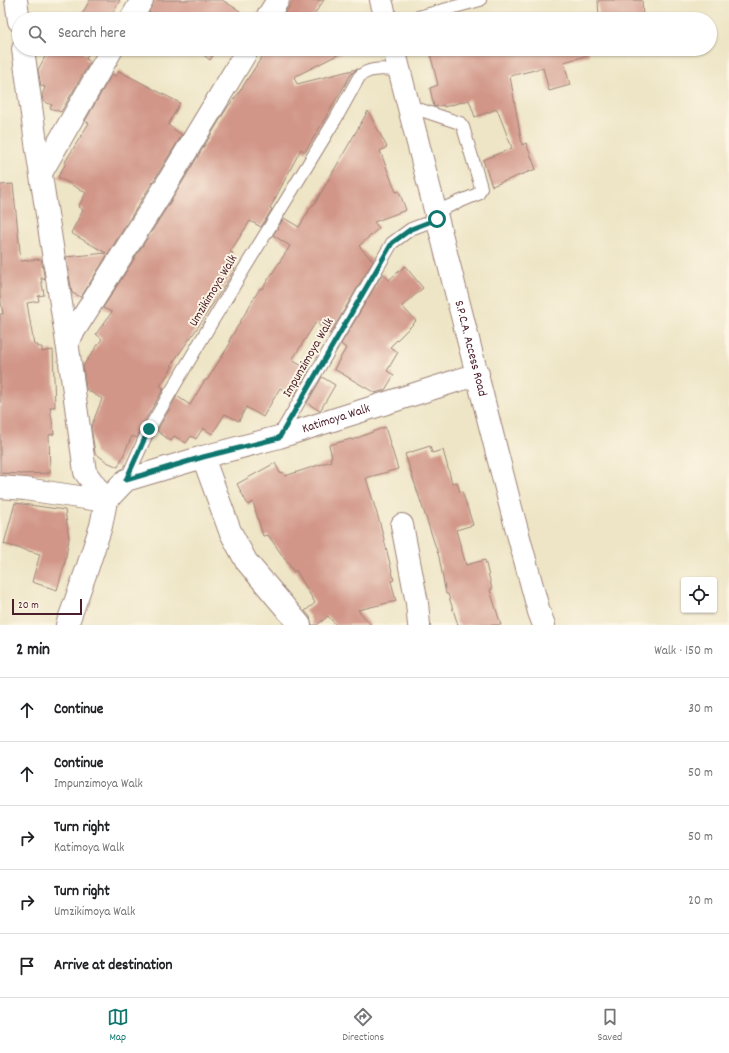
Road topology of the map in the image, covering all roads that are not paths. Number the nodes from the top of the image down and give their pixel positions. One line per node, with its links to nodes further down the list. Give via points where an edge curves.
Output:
1 (16, 0): 6 (street)
2 (142, 0): 7 (street)
3 (278, 0): 8 (street)
4 (381, 0): 9 (street)
5 (480, 0): 10 (lane)
6 (18, 12)
7 (135, 12)
8 (270, 12)
9 (384, 12)
10 (436, 12)
11 (24, 56): 17 (street)
12 (108, 56): 17 (street)
13 (244, 56): 19 (street)
14 (396, 56): 15 (street, S.P.C.A. Access Road)
15 (400, 70): 16 (street, S.P.C.A. Access Road); 23 (lane, Umzikimoya Walk, via 370,70 359,77 153,422)
16 (409, 106): 18 (street, S.P.C.A. Access Road); 18 (lane, Impunzimoya Walk, via 460,123 481,188 478,194)
17 (41, 173): 19 (street)
18 (436, 216): 20 (street, S.P.C.A. Access Road); 21 (lane, Impunzimoya Walk, via 392,243)
19 (67, 342): 25 (street, via 85,472)
20 (478, 374): 21 (street, Katimoya Walk); 30 (street, S.P.C.A. Access Road, via 511,508)
21 (279, 438): 22 (street, Katimoya Walk)
22 (203, 457): 23 (street, Katimoya Walk); 28 (street, via 230,531 246,562)
23 (126, 480): 25 (street)
24 (0, 487): 25 (street)
25 (106, 501): 27 (street, via 101,526)
26 (402, 525): 29 (street)
27 (67, 625)
28 (300, 625)
29 (419, 625)
30 (544, 625)

